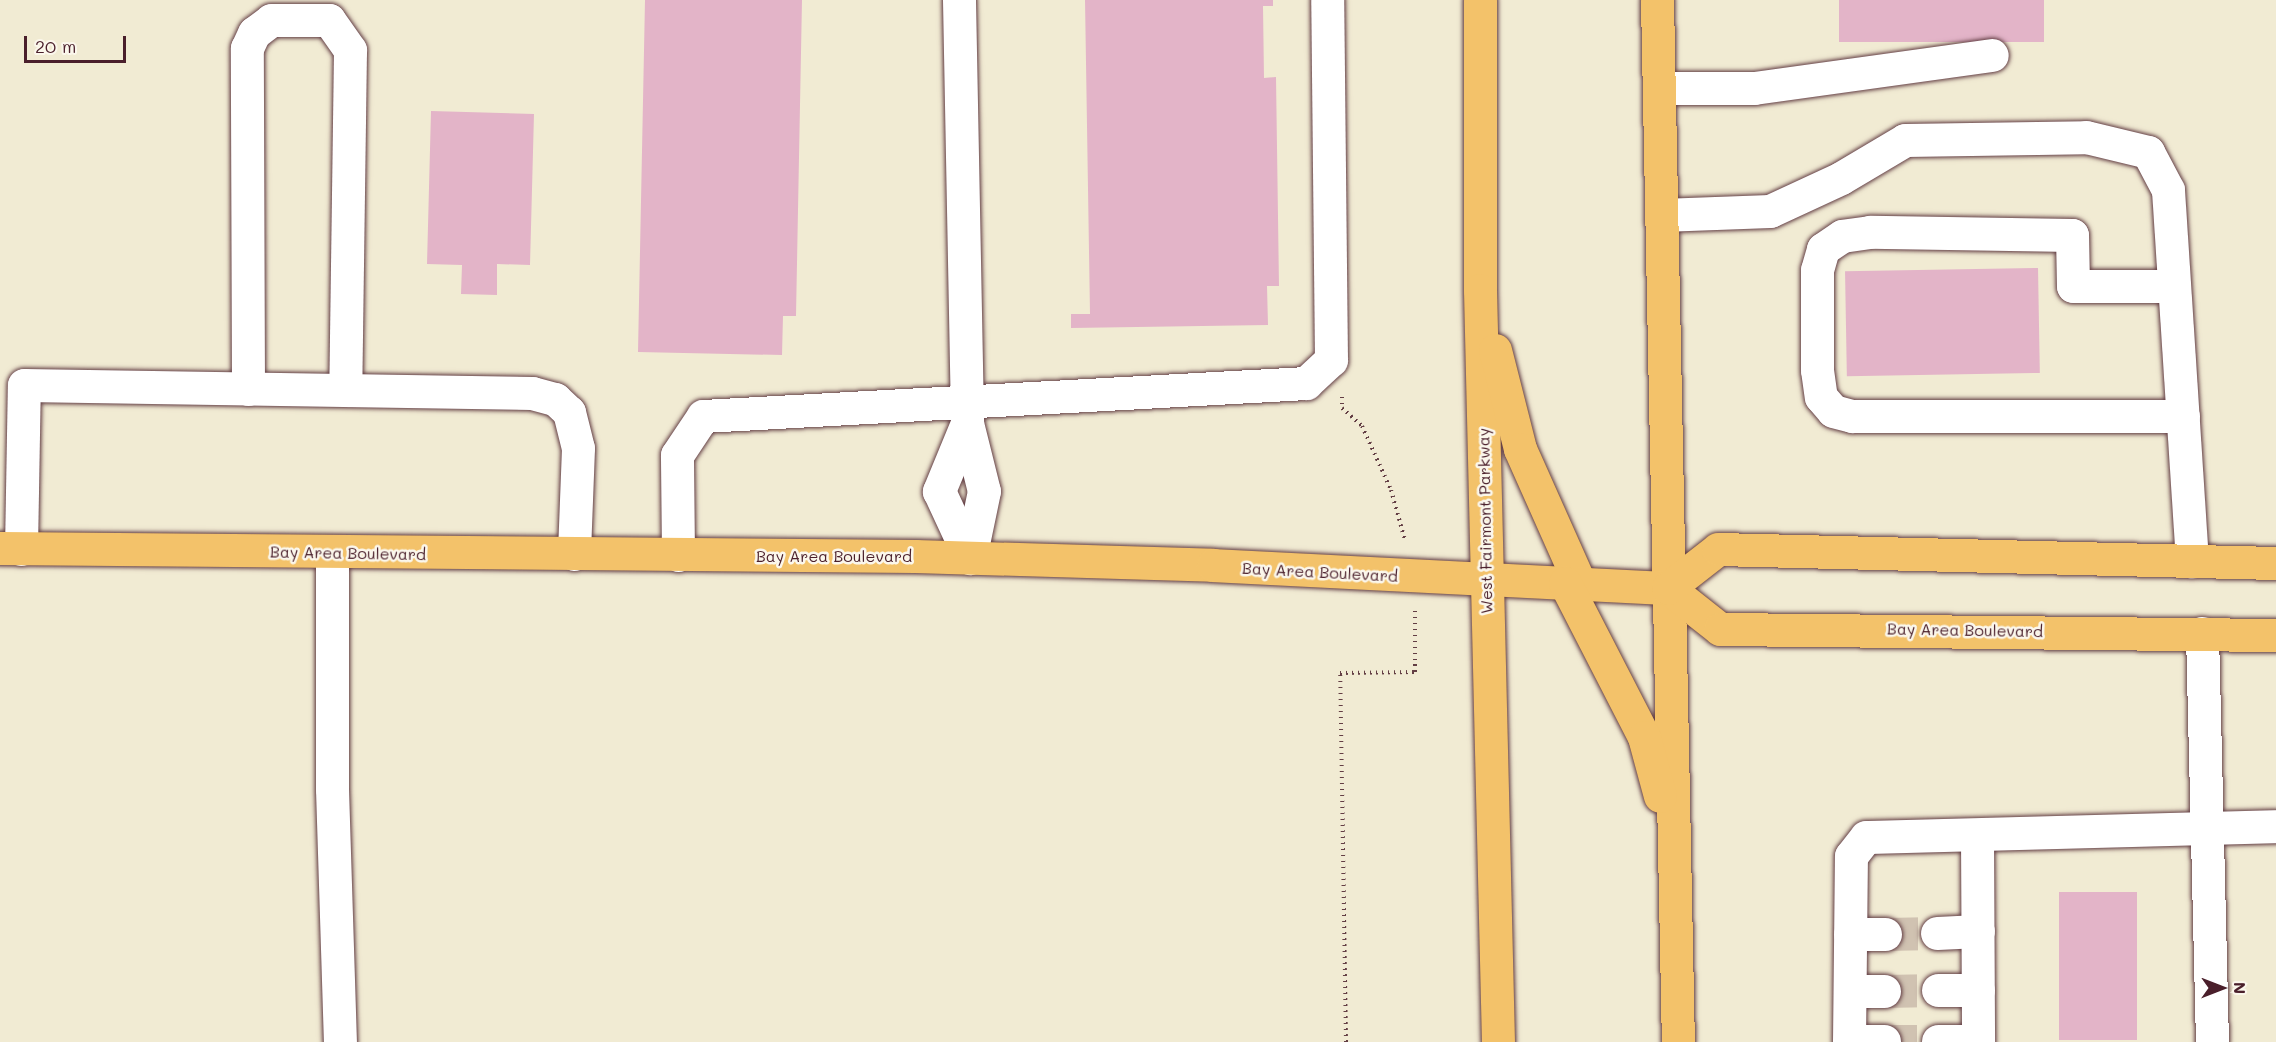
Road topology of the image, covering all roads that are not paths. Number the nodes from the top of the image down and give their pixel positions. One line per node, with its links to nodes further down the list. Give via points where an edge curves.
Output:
1 (959, 0): 13 (lane)
2 (1327, 0): 13 (lane, via 1331,360 1306,383)
3 (1480, 0): 9 (main road, West Fairmont Parkway)
4 (1658, 0): 6 (main road)
5 (1992, 55): 6 (lane, via 1754,88)
6 (1659, 88): 7 (main road)
7 (1661, 215): 8 (lane, via 1770,211 1841,178 1905,140 2086,137 2148,152 2168,190); 24 (main road)
8 (2174, 286): 14 (lane); 14 (lane, via 2073,286 2072,235 1870,232 1842,236 1822,249 1817,270 1817,370 1821,397 1833,411 1852,416)
9 (1480, 290): 22 (main road, West Fairmont Parkway); 23 (main road, via 1520,449)
10 (12, 385): 11 (lane); 15 (lane)
11 (248, 389): 12 (lane); 12 (lane, via 247,48 254,33 271,20 329,20 350,50)
12 (345, 390): 17 (lane, via 532,393 555,399 569,412 578,448)
13 (967, 413): 18 (lane, via 703,416 677,455); 19 (lane, via 984,491); 19 (lane, via 939,491)
14 (2183, 416): 20 (lane)
15 (11, 549): 16 (main road, Bay Area Boulevard)
16 (332, 552): 17 (main road, Bay Area Boulevard); 43 (lane, via 332,789)
17 (574, 554): 18 (main road, Bay Area Boulevard)
18 (678, 555): 19 (main road, Bay Area Boulevard)
19 (970, 558): 22 (main road, Bay Area Boulevard)
20 (2192, 561): 21 (main road); 24 (main road, via 1718,549)
21 (2276, 563)
22 (1487, 579): 23 (main road, Bay Area Boulevard); 44 (main road, West Fairmont Parkway)
23 (1573, 583): 24 (main road, Bay Area Boulevard); 30 (main road, via 1644,737)
24 (1668, 588): 25 (main road, Bay Area Boulevard, via 1720,629); 30 (main road)
25 (2202, 633): 26 (main road, Bay Area Boulevard); 28 (lane)
26 (2276, 634)
27 (2276, 826): 28 (lane)
28 (2207, 828): 29 (lane); 46 (lane)
29 (1977, 835): 31 (lane); 33 (lane, via 1866,837 1851,856)
30 (1673, 844): 45 (main road)
31 (1978, 932): 32 (lane); 36 (lane)
32 (1937, 933)
33 (1850, 934): 34 (lane); 37 (lane)
34 (1885, 934)
35 (1938, 990): 36 (lane)
36 (1978, 990): 42 (lane)
37 (1850, 991): 38 (lane); 39 (lane)
38 (1884, 991)
39 (1849, 1041): 40 (lane)
40 (1884, 1041)
41 (1938, 1041): 42 (lane)
42 (1978, 1041)
43 (340, 1042)
44 (1498, 1042)
45 (1678, 1042)
46 (2212, 1042)

